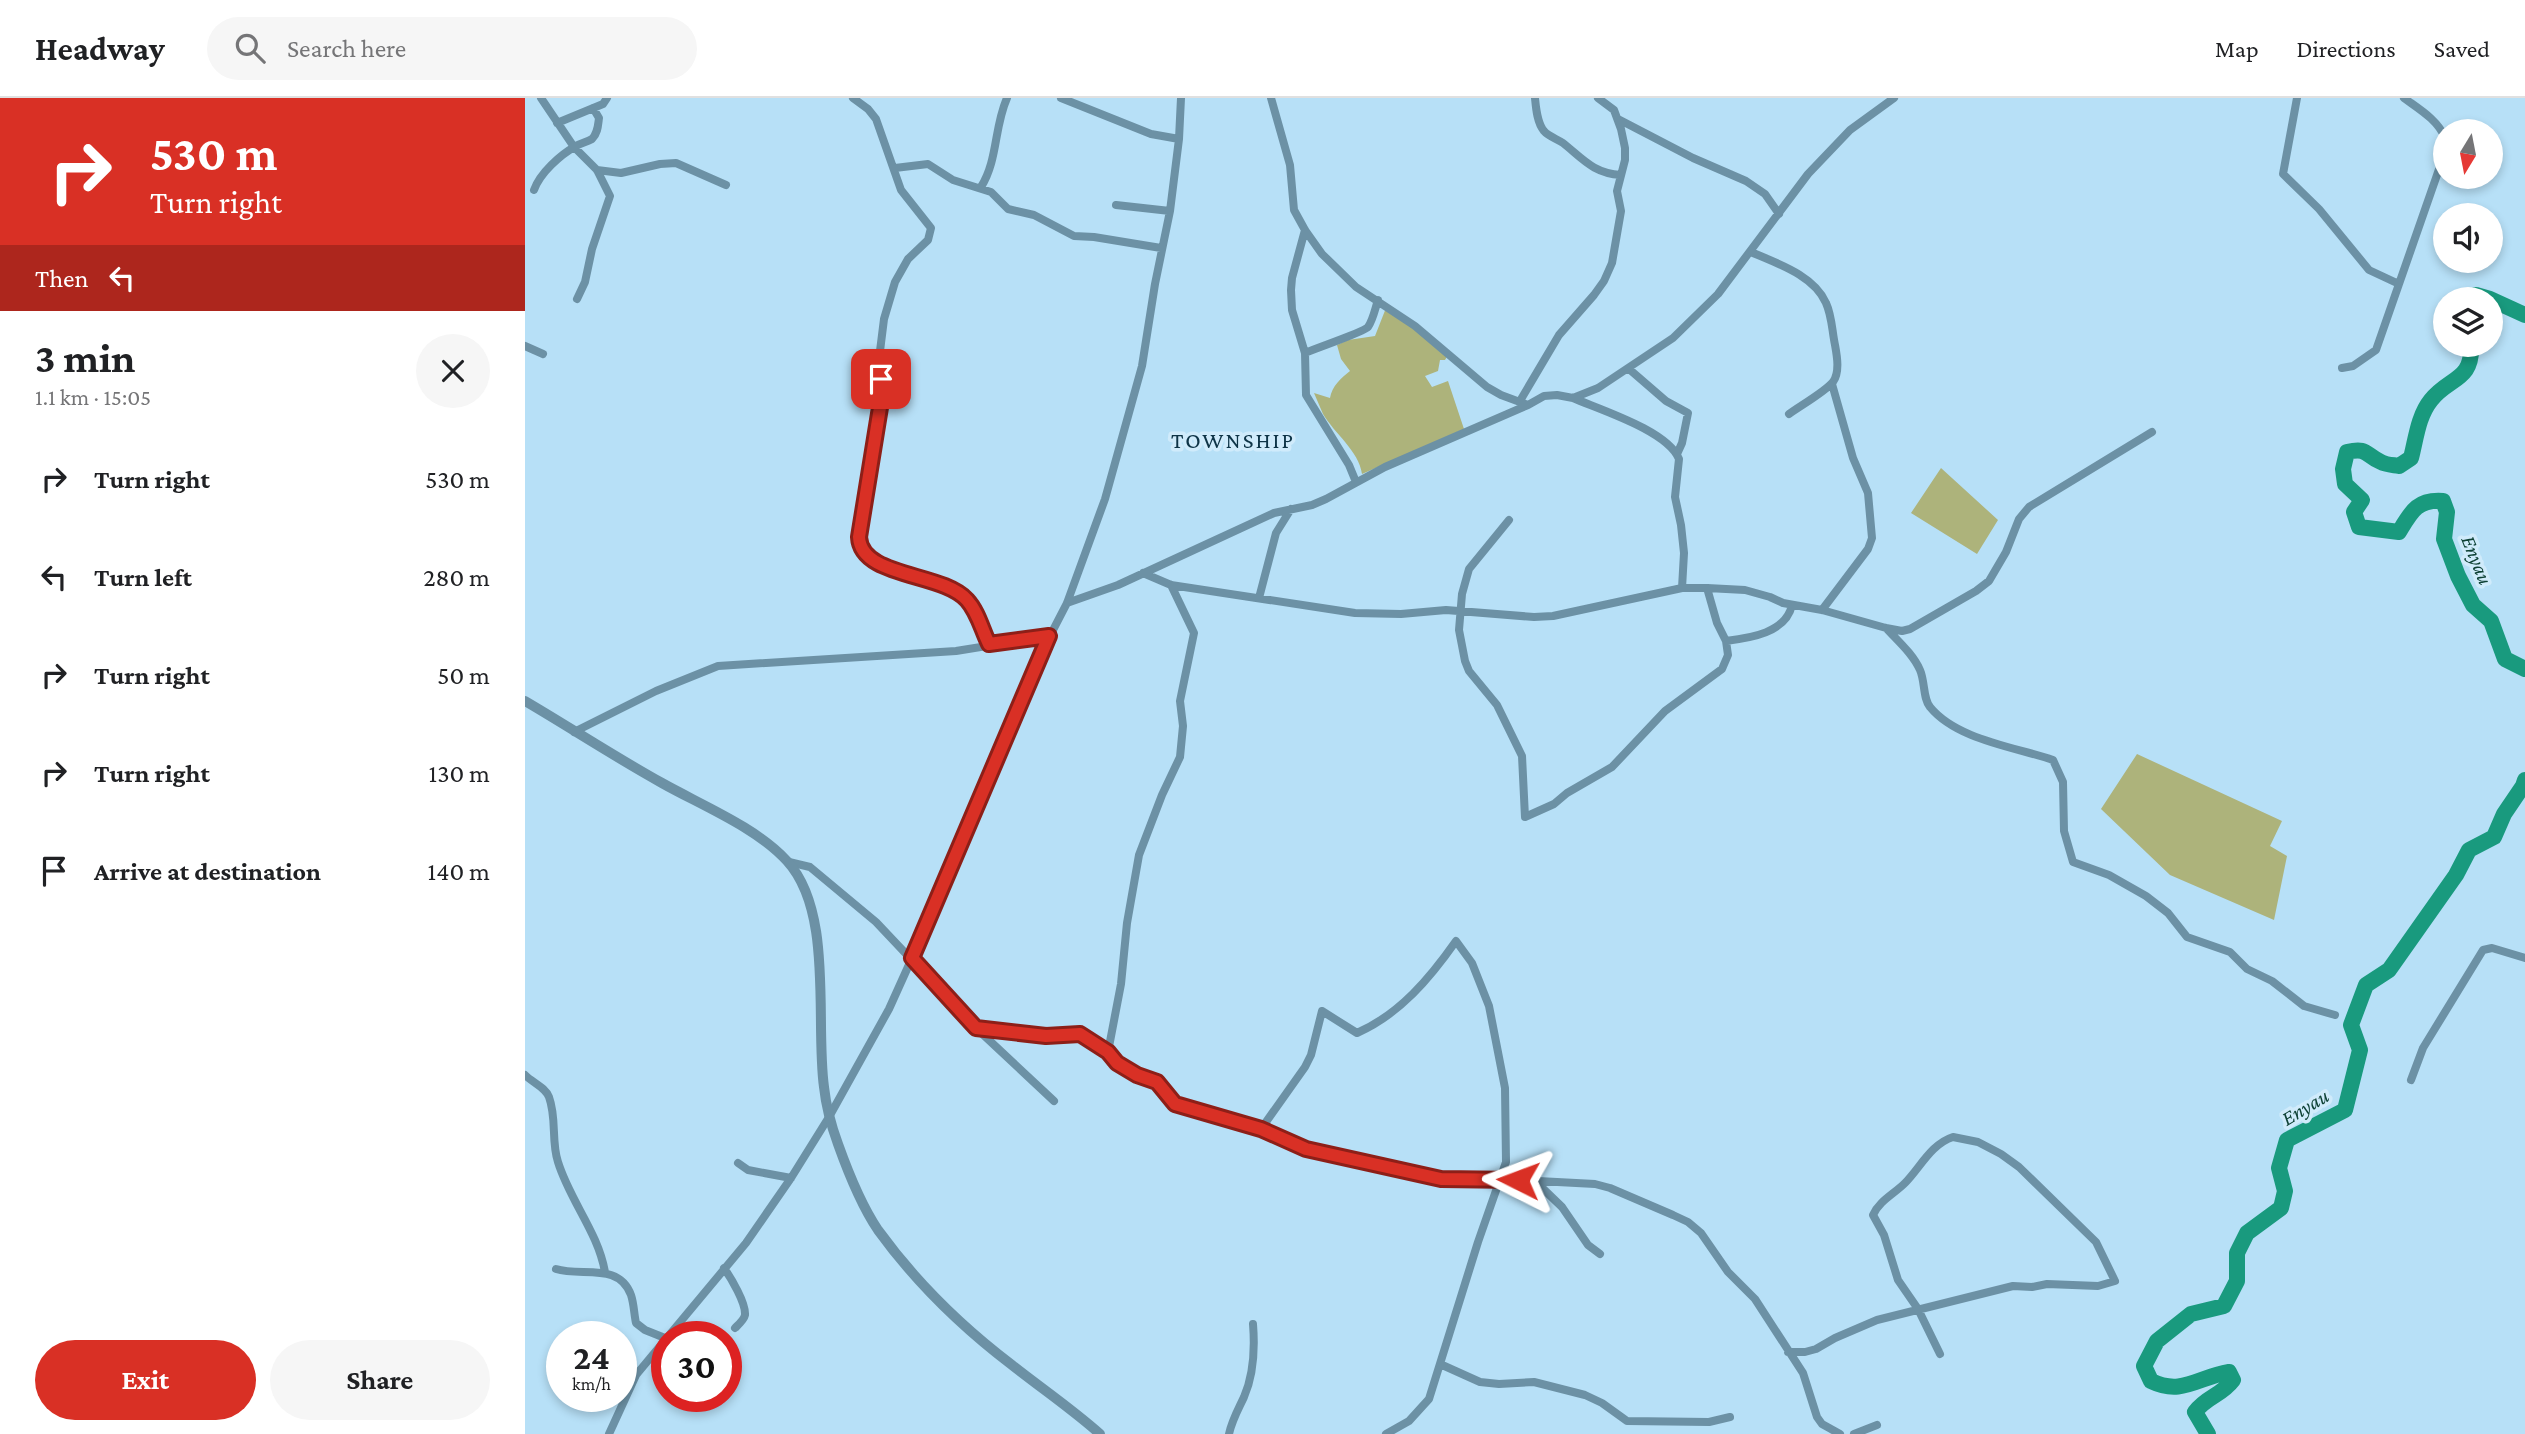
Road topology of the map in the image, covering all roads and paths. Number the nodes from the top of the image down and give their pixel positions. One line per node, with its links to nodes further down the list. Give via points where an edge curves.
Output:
1 (541, 98): 16 (street)
2 (607, 98): 13 (street)
3 (853, 98): 19 (street, via 876,119)
4 (1007, 98): 23 (street, via 991,168)
5 (1061, 98): 17 (street, via 1151,134)
6 (1181, 98): 17 (street)
7 (1271, 98): 29 (street, via 1290,165 1292,203)
8 (1535, 98): 21 (street, via 1545,132 1594,168)
9 (1598, 98): 14 (street)
10 (1894, 98): 28 (street, via 1850,130 1793,191)
11 (2297, 98): 32 (street, via 2283,174 2369,270)
12 (2404, 98): 15 (street)
13 (593, 108): 16 (street); 18 (street, via 599,118 596,133)
14 (1618, 119): 21 (street, via 1625,148); 28 (street, via 1746,181 1765,194)
15 (2433, 121)
16 (557, 123): 18 (street)
17 (1179, 139): 27 (street)
18 (574, 147): 20 (street); 25 (street, via 541,175)
19 (895, 168): 23 (street, via 928,164 953,180); 61 (street, via 901,190 929,223 931,234 905,263 884,315 877,375 883,389 859,544 869,558 882,565 925,578 964,597)
20 (597, 170): 22 (street, via 621,173 676,163); 33 (street, via 610,196)
21 (1621, 175): 42 (street, via 1617,191 1621,211 1609,272 1567,324)
22 (726, 185)
23 (981, 187): 30 (street, via 996,194 1008,209 1034,215 1074,236)
24 (2433, 187): 32 (street)
25 (534, 190)
26 (1116, 205): 27 (street)
27 (1170, 211): 30 (street)
28 (1779, 214): 31 (street)
29 (1305, 230): 34 (street, via 1356,287); 36 (street, via 1291,290)
30 (1161, 248): 54 (street, via 1134,401)
31 (1751, 252): 39 (street, via 1691,322); 40 (street, via 1790,269 1825,300 1838,364)
32 (2399, 285): 38 (street, via 2375,350 2353,366)
33 (577, 299)
34 (1378, 300): 36 (street, via 1365,330); 42 (street, via 1487,387)
35 (525, 346): 37 (street)
36 (1305, 353): 46 (street, via 1306,395)
37 (543, 354)
38 (2342, 368)
39 (1629, 369): 41 (street); 45 (street, via 1666,401 1688,412)
40 (1832, 384): 43 (street); 56 (street, via 1868,493 1872,538)
41 (1573, 398): 42 (street, via 1551,395); 45 (street, via 1657,436)
42 (1524, 403): 46 (street)
43 (1789, 414)
44 (2152, 432): 58 (street, via 2029,507 1997,570 1976,591 1919,626 1902,631)
45 (1677, 454): 51 (street, via 1675,497 1682,532)
46 (1356, 482): 47 (street, via 1326,499)
47 (1291, 509): 49 (street); 53 (street, via 1276,533)
48 (1509, 520): 57 (street, via 1469,569)
49 (1143, 573): 50 (street); 54 (street)
50 (1171, 584): 53 (street); 69 (street, via 1194,633 1180,701 1182,738 1137,866)
51 (1682, 588): 52 (street); 57 (street, via 1553,616)
52 (1707, 589): 55 (street, via 1745,590); 60 (street)
53 (1259, 598): 57 (street, via 1367,614)
54 (1067, 603): 59 (street)
55 (1792, 605): 56 (street); 60 (street, via 1786,619 1771,630)
56 (1822, 610): 58 (street)
57 (1459, 611): 60 (street, via 1469,671 1497,705 1522,756 1525,817 1612,767 1665,710 1722,669 1728,655)
58 (1886, 628): 67 (street, via 1920,669 1928,705 1948,721 1982,740 2053,760 2063,782 2064,831 2073,862 2146,896 2160,905 2187,937 2230,952 2247,969 2304,1006)
59 (1049, 636): 61 (street); 65 (street)
60 (1726, 641)
61 (989, 644): 63 (street, via 956,651 718,666)
62 (526, 703): 63 (street)
63 (574, 732): 64 (street, via 752,833)
64 (789, 862): 65 (street, via 819,873); 73 (street, via 805,891 820,951 822,1064)
65 (912, 958): 68 (street); 73 (street)
66 (2525, 958): 71 (street, via 2492,948 2483,950 2423,1048)
67 (2335, 1015)
68 (976, 1028): 69 (street, via 1046,1036 1080,1034); 72 (street)
69 (1108, 1052): 74 (street, via 1117,1063 1160,1084 1171,1102)
70 (525, 1076): 82 (street, via 549,1097 555,1155 595,1237)
71 (2411, 1080)
72 (1054, 1101)
73 (829, 1117): 76 (street); 95 (street, via 863,1203 904,1263 978,1337)
74 (1261, 1129): 77 (street, via 1306,1149 1441,1179); 77 (street, via 1305,1067 1322,1011 1357,1033 1371,1027 1400,1006 1456,941 1486,994 1505,1088 1507,1157)
75 (738, 1163): 76 (street, via 748,1170)
76 (791, 1178): 80 (street)
77 (1501, 1179): 78 (street); 91 (street)
78 (1535, 1181): 79 (street); 88 (street, via 1604,1186 1688,1222 1755,1299)
79 (1600, 1254)
80 (724, 1268): 84 (street); 85 (street, via 744,1310)
81 (556, 1269): 82 (street)
82 (605, 1272): 87 (street, via 625,1283 636,1323)
83 (1918, 1309): 83 (street, via 2013,1286 2098,1286 2116,1281 2096,1242 2019,1167 1978,1142 1953,1137 1935,1148 1873,1215 1898,1280); 88 (street, via 1877,1320 1816,1349); 89 (street)
84 (679, 1321)
85 (741, 1321)
86 (1253, 1324): 96 (street, via 1255,1351 1249,1384)
87 (651, 1332)
88 (1788, 1352): 98 (street, via 1803,1373 1817,1417)
89 (1940, 1354)
90 (651, 1356): 94 (street, via 636,1375)
91 (1440, 1364): 92 (street, via 1480,1382 1534,1382 1585,1395 1627,1421 1709,1422); 97 (street, via 1427,1403)
92 (1730, 1417)
93 (1877, 1425): 99 (street)
94 (608, 1434)
95 (1100, 1434)
96 (1229, 1434)
97 (1385, 1434)
98 (1840, 1434)
99 (1854, 1434)

